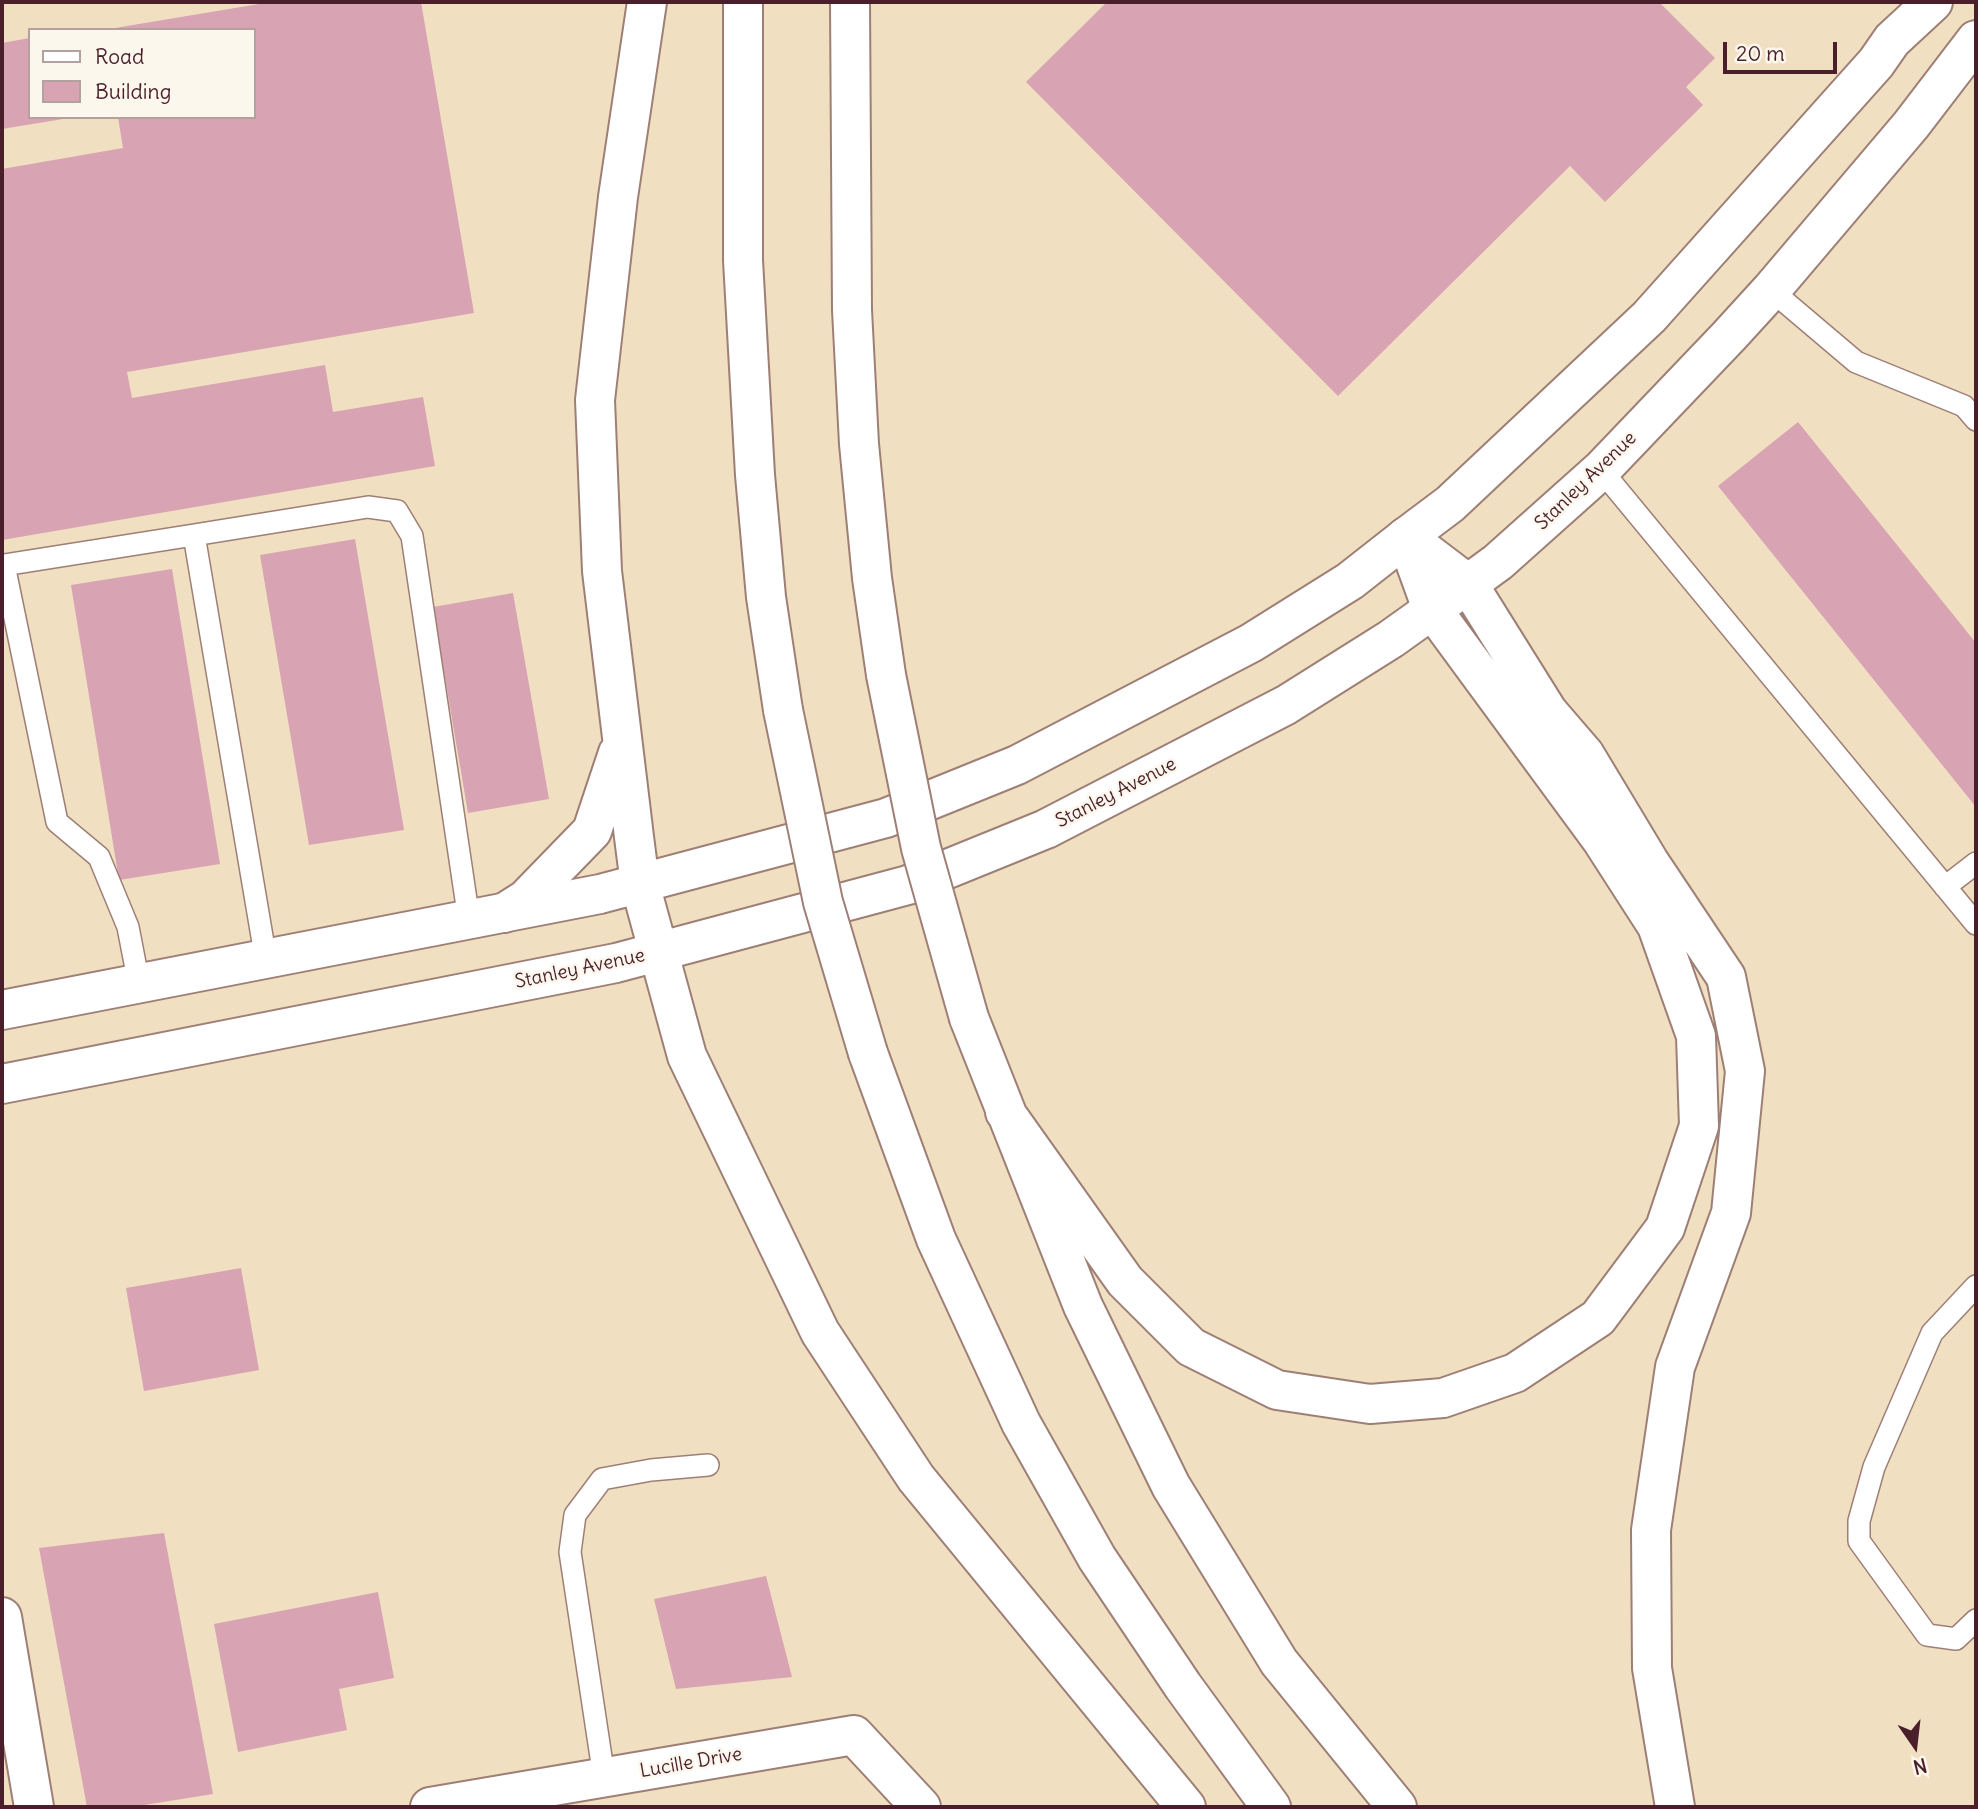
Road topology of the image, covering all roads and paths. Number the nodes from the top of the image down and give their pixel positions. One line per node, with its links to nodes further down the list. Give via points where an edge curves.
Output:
1 (647, 2): 14 (main road, via 595,400 602,571)
2 (743, 2): 35 (main road, bridge, via 743,260 755,475 766,597 783,710 823,902 868,1053 936,1239 1021,1423 1097,1558)
3 (850, 2): 25 (main road, bridge, via 852,310 872,578 886,675 921,848 969,1018)
4 (1933, 2): 10 (main road, via 1892,40 1649,317 1450,504)
5 (1976, 40): 6 (main road, Stanley Avenue, via 1912,125)
6 (1771, 290): 7 (lane, via 1856,362 1964,405); 8 (main road, Stanley Avenue)
7 (1976, 421)
8 (1601, 470): 12 (main road, Stanley Avenue); 17 (lane)
9 (194, 535): 11 (lane); 18 (lane, via 368,507 397,511 412,536); 21 (lane)
10 (1406, 537): 12 (main road); 13 (main road); 16 (main road, via 1350,581 1251,643 1017,765 886,818)
11 (3, 565): 22 (lane, via 57,822 99,858 128,927)
12 (1468, 584): 13 (main road, Stanley Avenue); 37 (main road, via 1548,712 1585,755 1726,977 1745,1071 1731,1213 1675,1367 1651,1530 1652,1668)
13 (1433, 609): 20 (main road, Stanley Avenue, via 1286,705 1046,829 908,885); 25 (main road, via 1601,839 1657,926 1696,1035 1699,1126 1665,1228 1598,1318 1515,1373 1443,1398 1370,1404 1278,1390 1191,1347 1125,1281)
14 (621, 744): 16 (main road); 18 (main road, via 592,831 526,899)
15 (1976, 863): 17 (lane)
16 (640, 884): 18 (main road); 20 (main road)
17 (1945, 887): 19 (lane)
18 (486, 917): 21 (main road)
19 (1976, 924)
20 (659, 952): 24 (main road, Stanley Avenue); 34 (main road, via 687,1056 820,1332 916,1478)
21 (265, 960): 22 (main road)
22 (139, 984): 23 (main road)
23 (2, 1010)
24 (2, 1084)
25 (1005, 1112): 36 (main road, via 1083,1306 1171,1486 1279,1662)
26 (1976, 1286): 28 (lane, via 1932,1333 1874,1466 1859,1521 1859,1541 1927,1635 1956,1639)
27 (708, 1465): 30 (lane, via 602,1479 575,1516 570,1552)
28 (1976, 1620)
29 (3, 1629): 31 (main road)
30 (604, 1777): 32 (main road, Lucille Drive); 33 (main road, Lucille Drive, via 854,1735)
31 (34, 1807)
32 (430, 1807)
33 (921, 1807)
34 (1186, 1807)
35 (1270, 1807)
36 (1397, 1807)
37 (1675, 1807)

